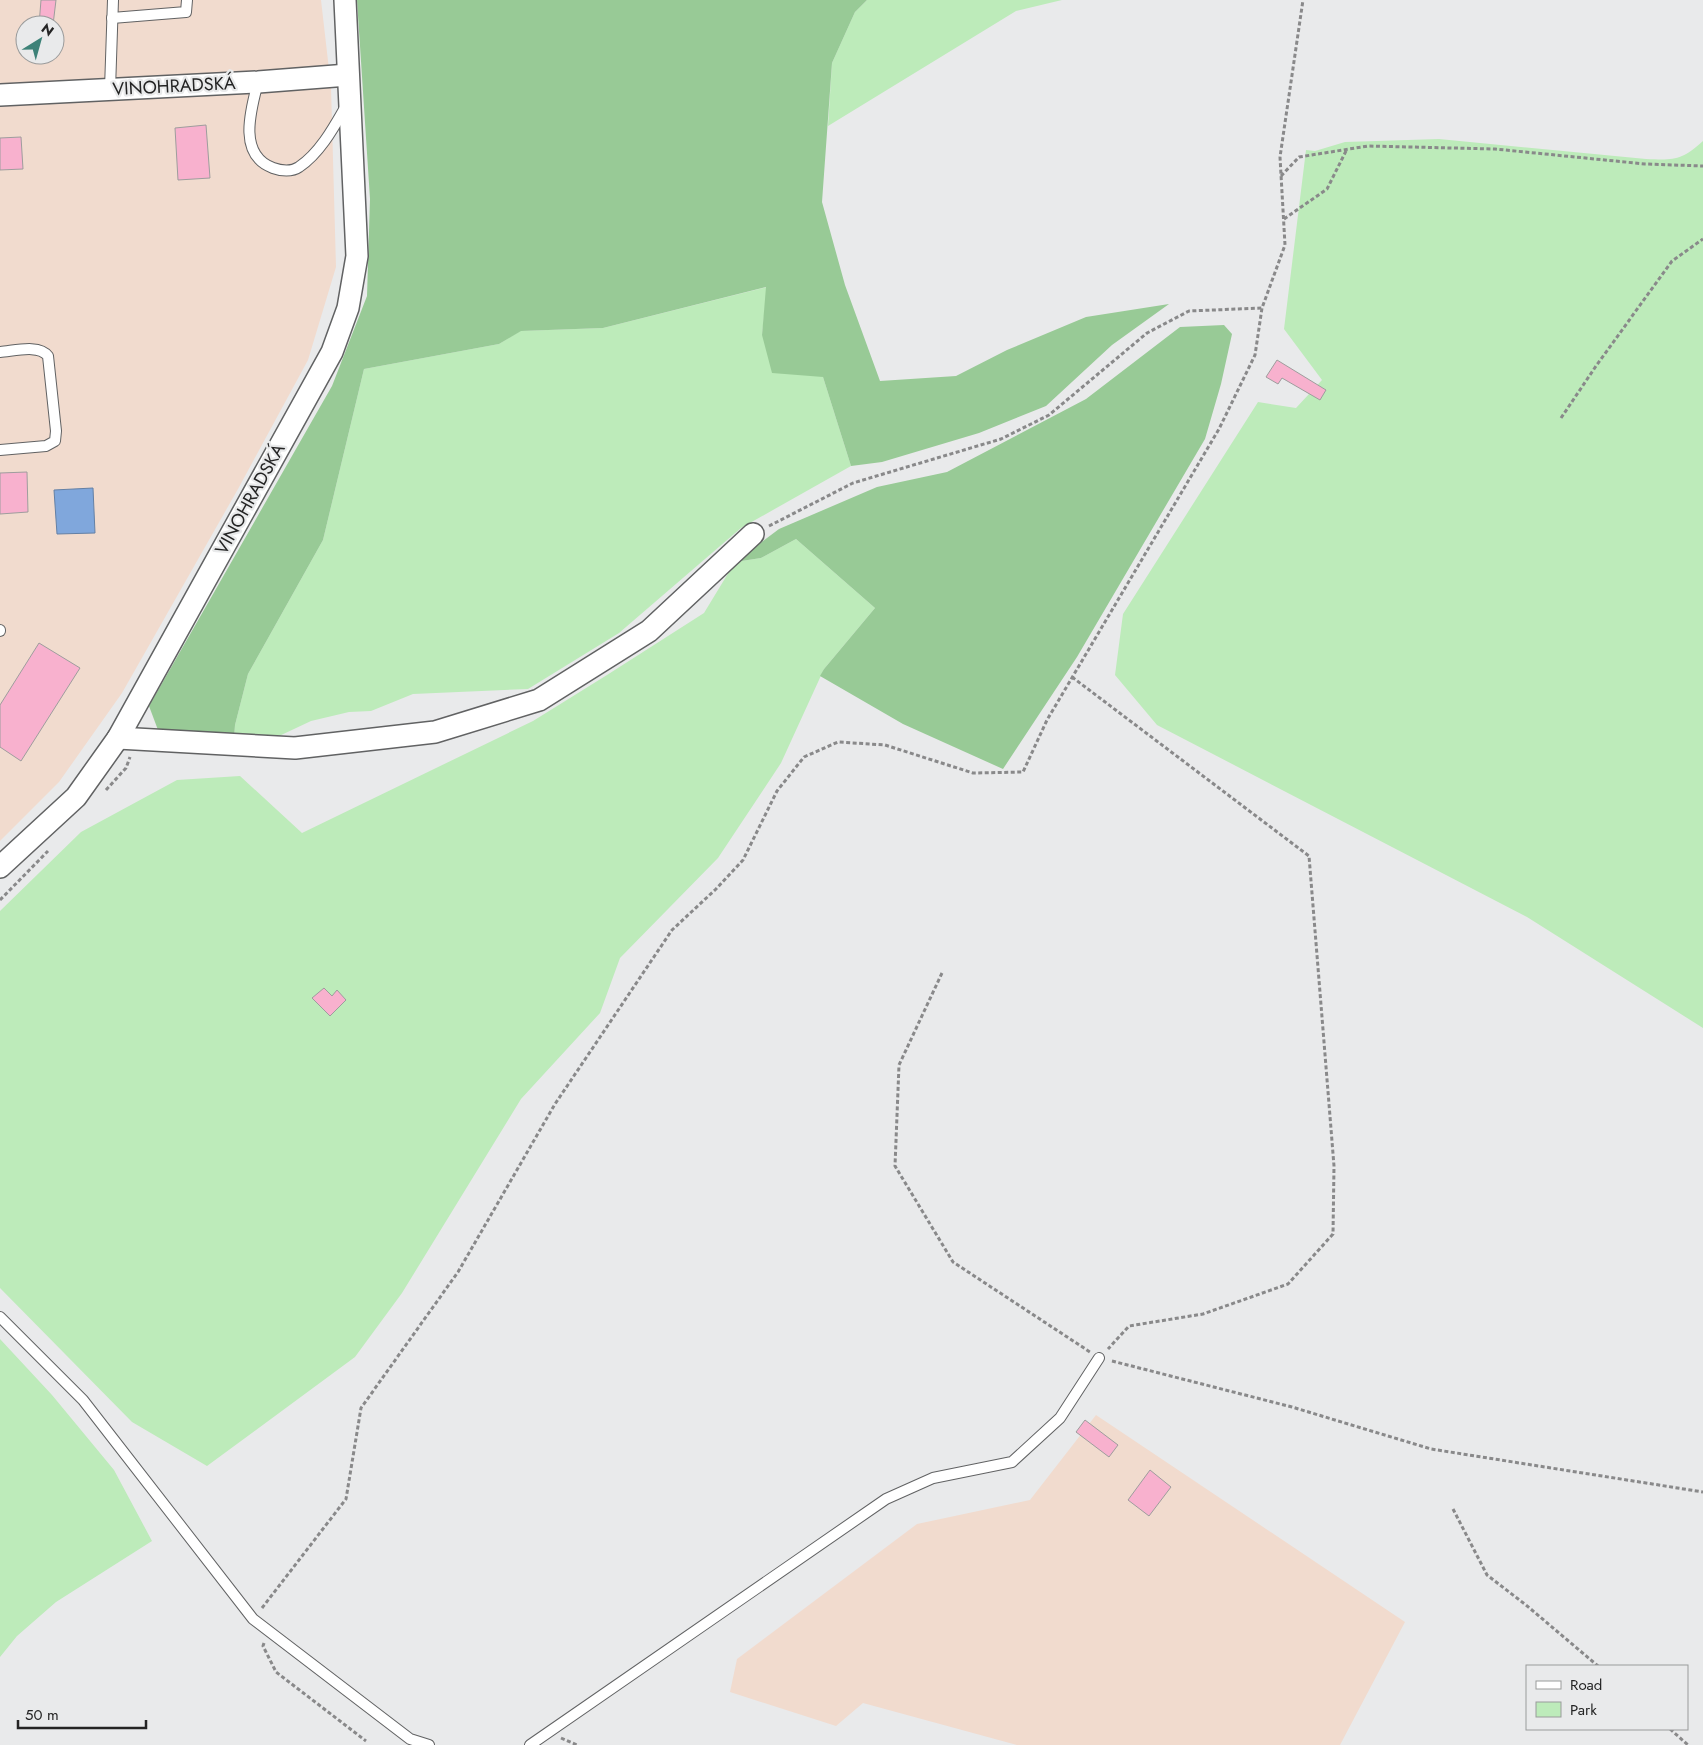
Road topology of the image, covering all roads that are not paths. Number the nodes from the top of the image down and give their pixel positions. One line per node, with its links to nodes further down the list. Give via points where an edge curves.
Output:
1 (113, 0): 4 (lane)
2 (187, 0): 4 (lane, via 186,12)
3 (344, 0): 5 (street, VINOHRADSKÁ)
4 (112, 18): 7 (lane)
5 (348, 76): 6 (street, VINOHRADSKÁ); 9 (street, VINOHRADSKÁ)
6 (258, 82): 7 (street, VINOHRADSKÁ); 9 (lane, via 249,138 262,161 284,171 297,168 307,160 332,129)
7 (110, 89): 8 (street, VINOHRADSKÁ)
8 (0, 95)
9 (349, 100): 13 (street, VINOHRADSKÁ, via 357,256 348,308 332,352)
10 (0, 352): 11 (lane, via 38,349 48,356 56,431 51,445)
11 (0, 450)
12 (753, 534): 13 (street, via 649,631 539,700 435,732 294,748)
13 (118, 738): 14 (street, VINOHRADSKÁ, via 76,797)
14 (3, 859)
15 (0, 1317): 17 (lane, via 84,1400 253,1619 410,1739)
16 (1099, 1358): 18 (lane, via 1060,1418 1012,1462 933,1478 886,1498)
17 (429, 1745)
18 (530, 1745)

